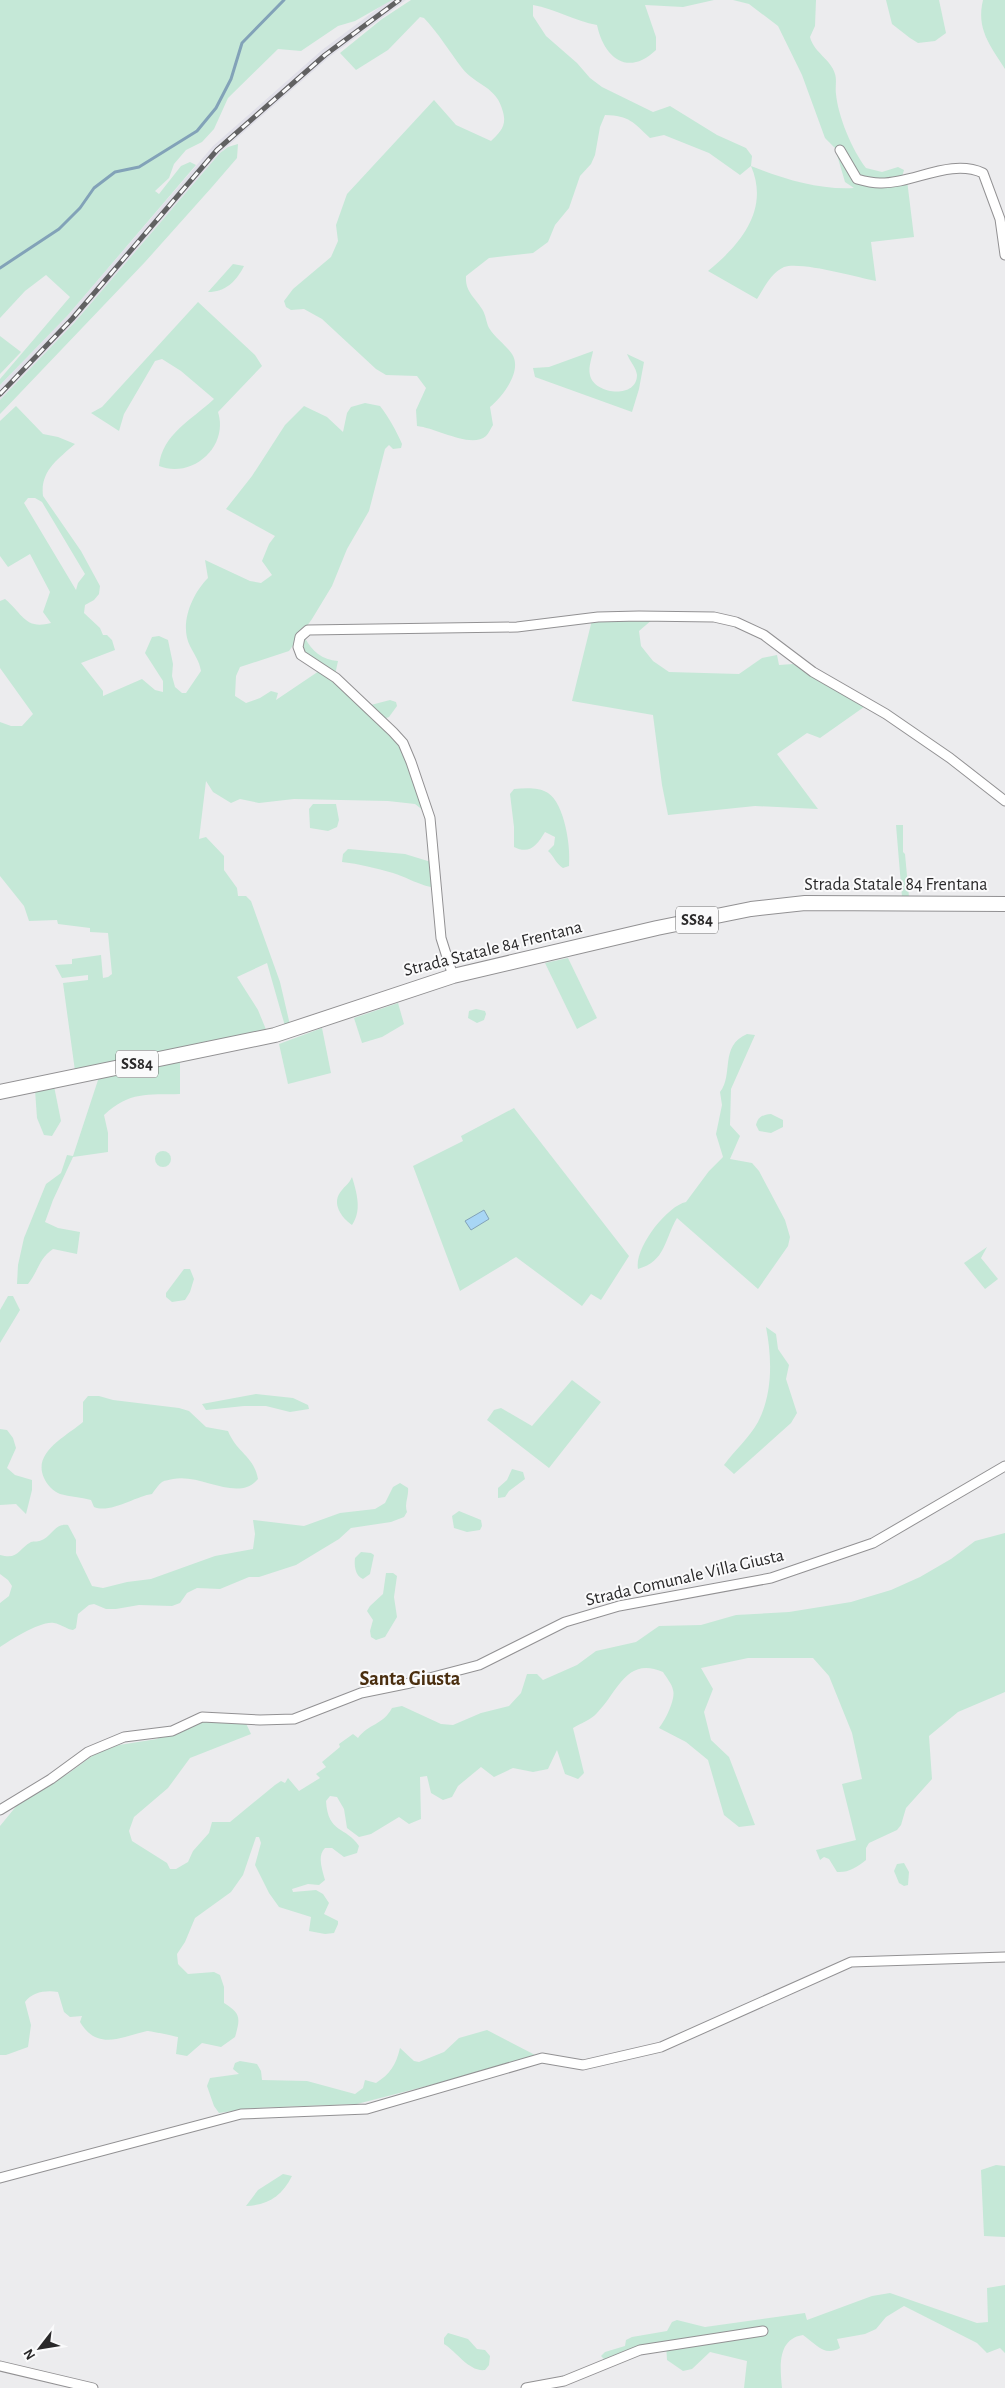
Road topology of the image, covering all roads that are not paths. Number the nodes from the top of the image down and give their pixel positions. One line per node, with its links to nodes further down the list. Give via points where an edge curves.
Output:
1 (840, 150): 2 (street, via 857,179 880,183 952,169 968,168 983,174 1000,219)
2 (1005, 255)
3 (1005, 801): 5 (street, via 886,714 813,672 764,635 736,622 714,617 639,616 598,617 518,627 308,630 300,637 298,647 301,655 336,678 394,732 411,762 430,818 441,938)
4 (1005, 904): 5 (main road, Strada Statale 84 Frentana / SS84, via 805,902 765,906)
5 (453, 976): 6 (main road, Strada Statale 84 Frentana / SS84, via 275,1035)
6 (0, 1092)
7 (1005, 1466): 8 (street, Strada Comunale Villa Giusta, via 873,1544 771,1578 619,1606 574,1620 511,1647 479,1665 361,1693 294,1718 202,1717 172,1731 124,1737 88,1752 52,1779)
8 (0, 1810)
9 (1005, 1957): 10 (street, via 851,1962 661,2047 582,2064 542,2058 367,2109 241,2114)
10 (0, 2178)
11 (762, 2331): 14 (street, via 640,2350 564,2381)
12 (0, 2366): 13 (street)
13 (93, 2388)
14 (526, 2388)

